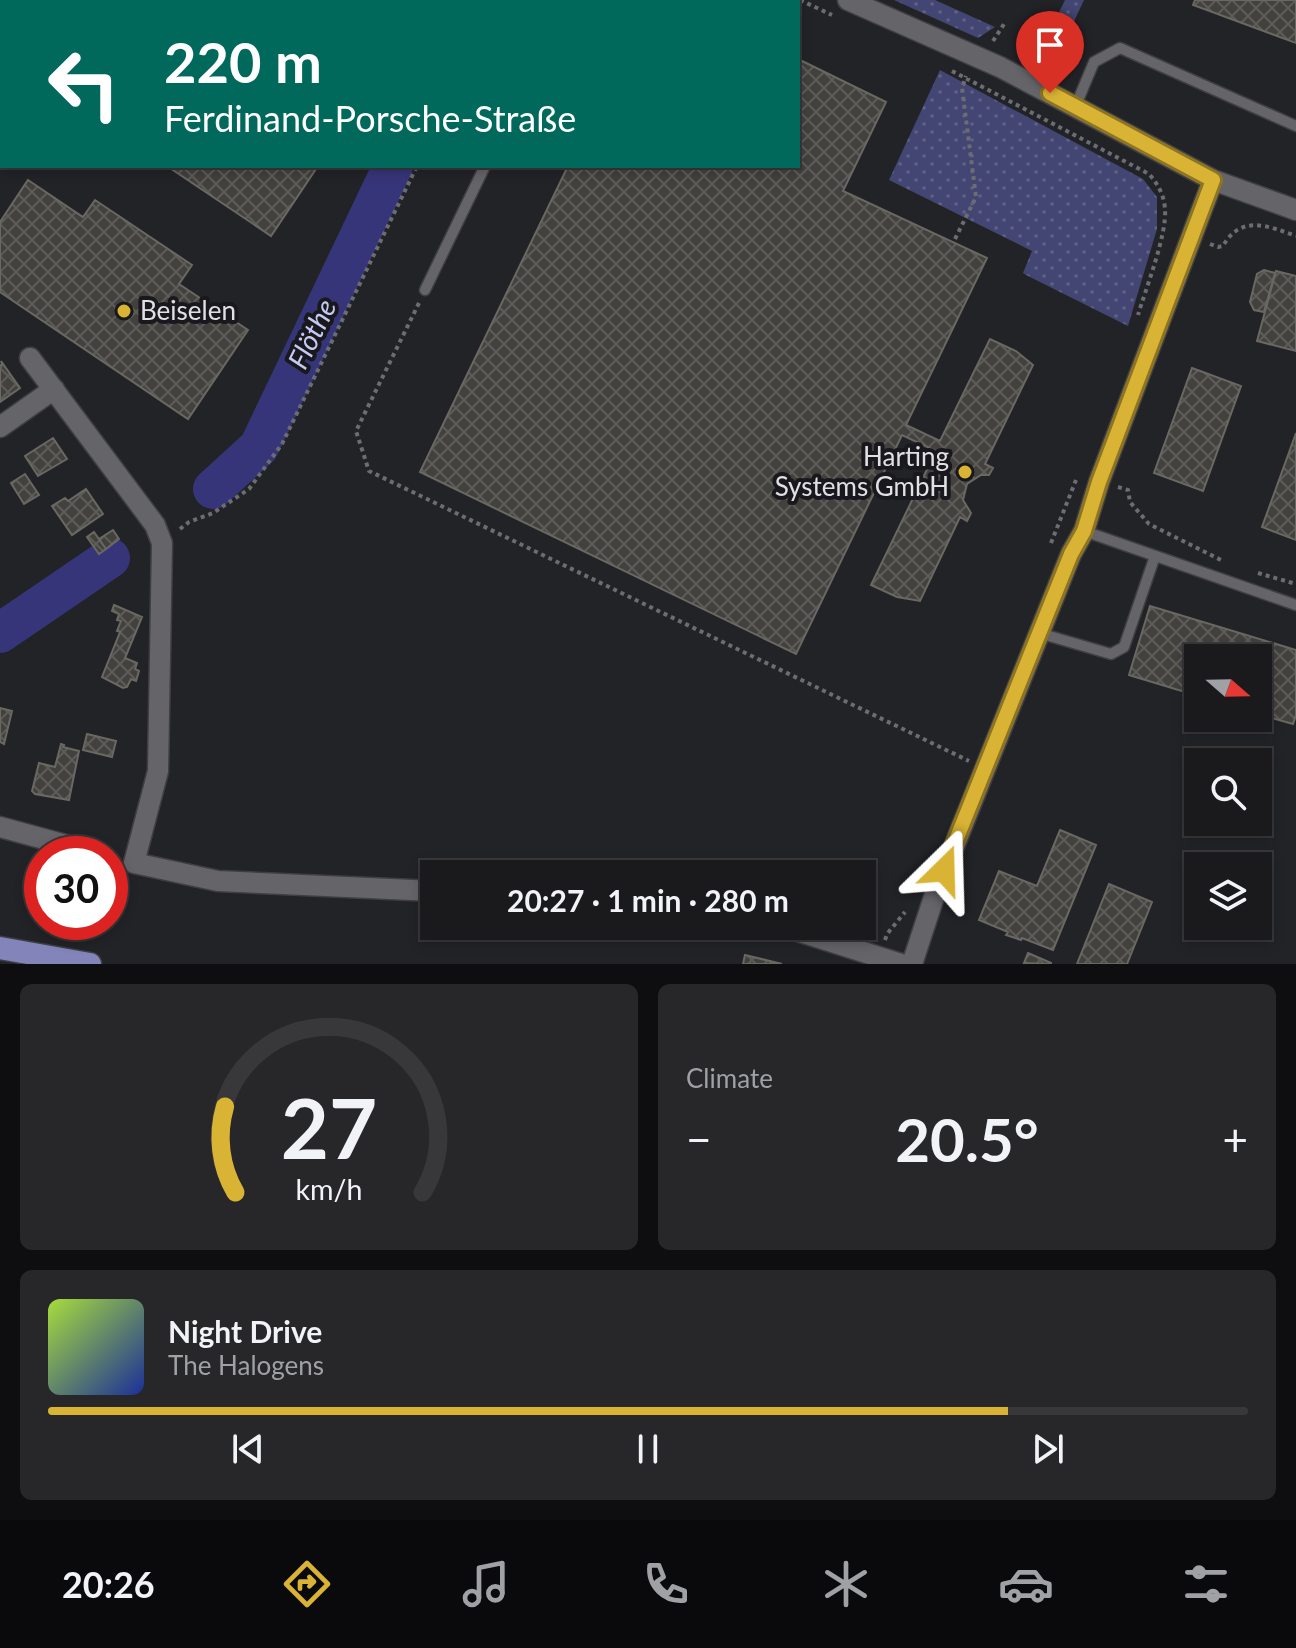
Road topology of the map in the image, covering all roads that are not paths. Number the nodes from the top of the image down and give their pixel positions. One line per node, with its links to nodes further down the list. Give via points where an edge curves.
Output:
1 (845, 10): 2 (street, via 975,56)
2 (1076, 105): 3 (lane, via 1094,62 1120,48); 5 (street)
3 (1296, 126)
4 (484, 168): 7 (lane)
5 (1213, 180): 6 (street); 11 (street)
6 (1296, 210)
7 (425, 290)
8 (30, 358): 9 (street)
9 (54, 389): 10 (street); 18 (street, via 155,525 162,543 158,771)
10 (0, 427)
11 (1084, 531): 12 (lane); 14 (street)
12 (1155, 556): 13 (lane); 14 (lane, via 1124,647 1111,654)
13 (1296, 605)
14 (1039, 633): 24 (street)
15 (0, 827): 16 (street)
16 (33, 836)
17 (128, 862): 18 (street)
18 (134, 863): 19 (street, via 218,881)
19 (420, 890)
20 (825, 940): 23 (street)
21 (0, 948): 22 (main road)
22 (85, 963)
23 (901, 964)
24 (912, 964)

